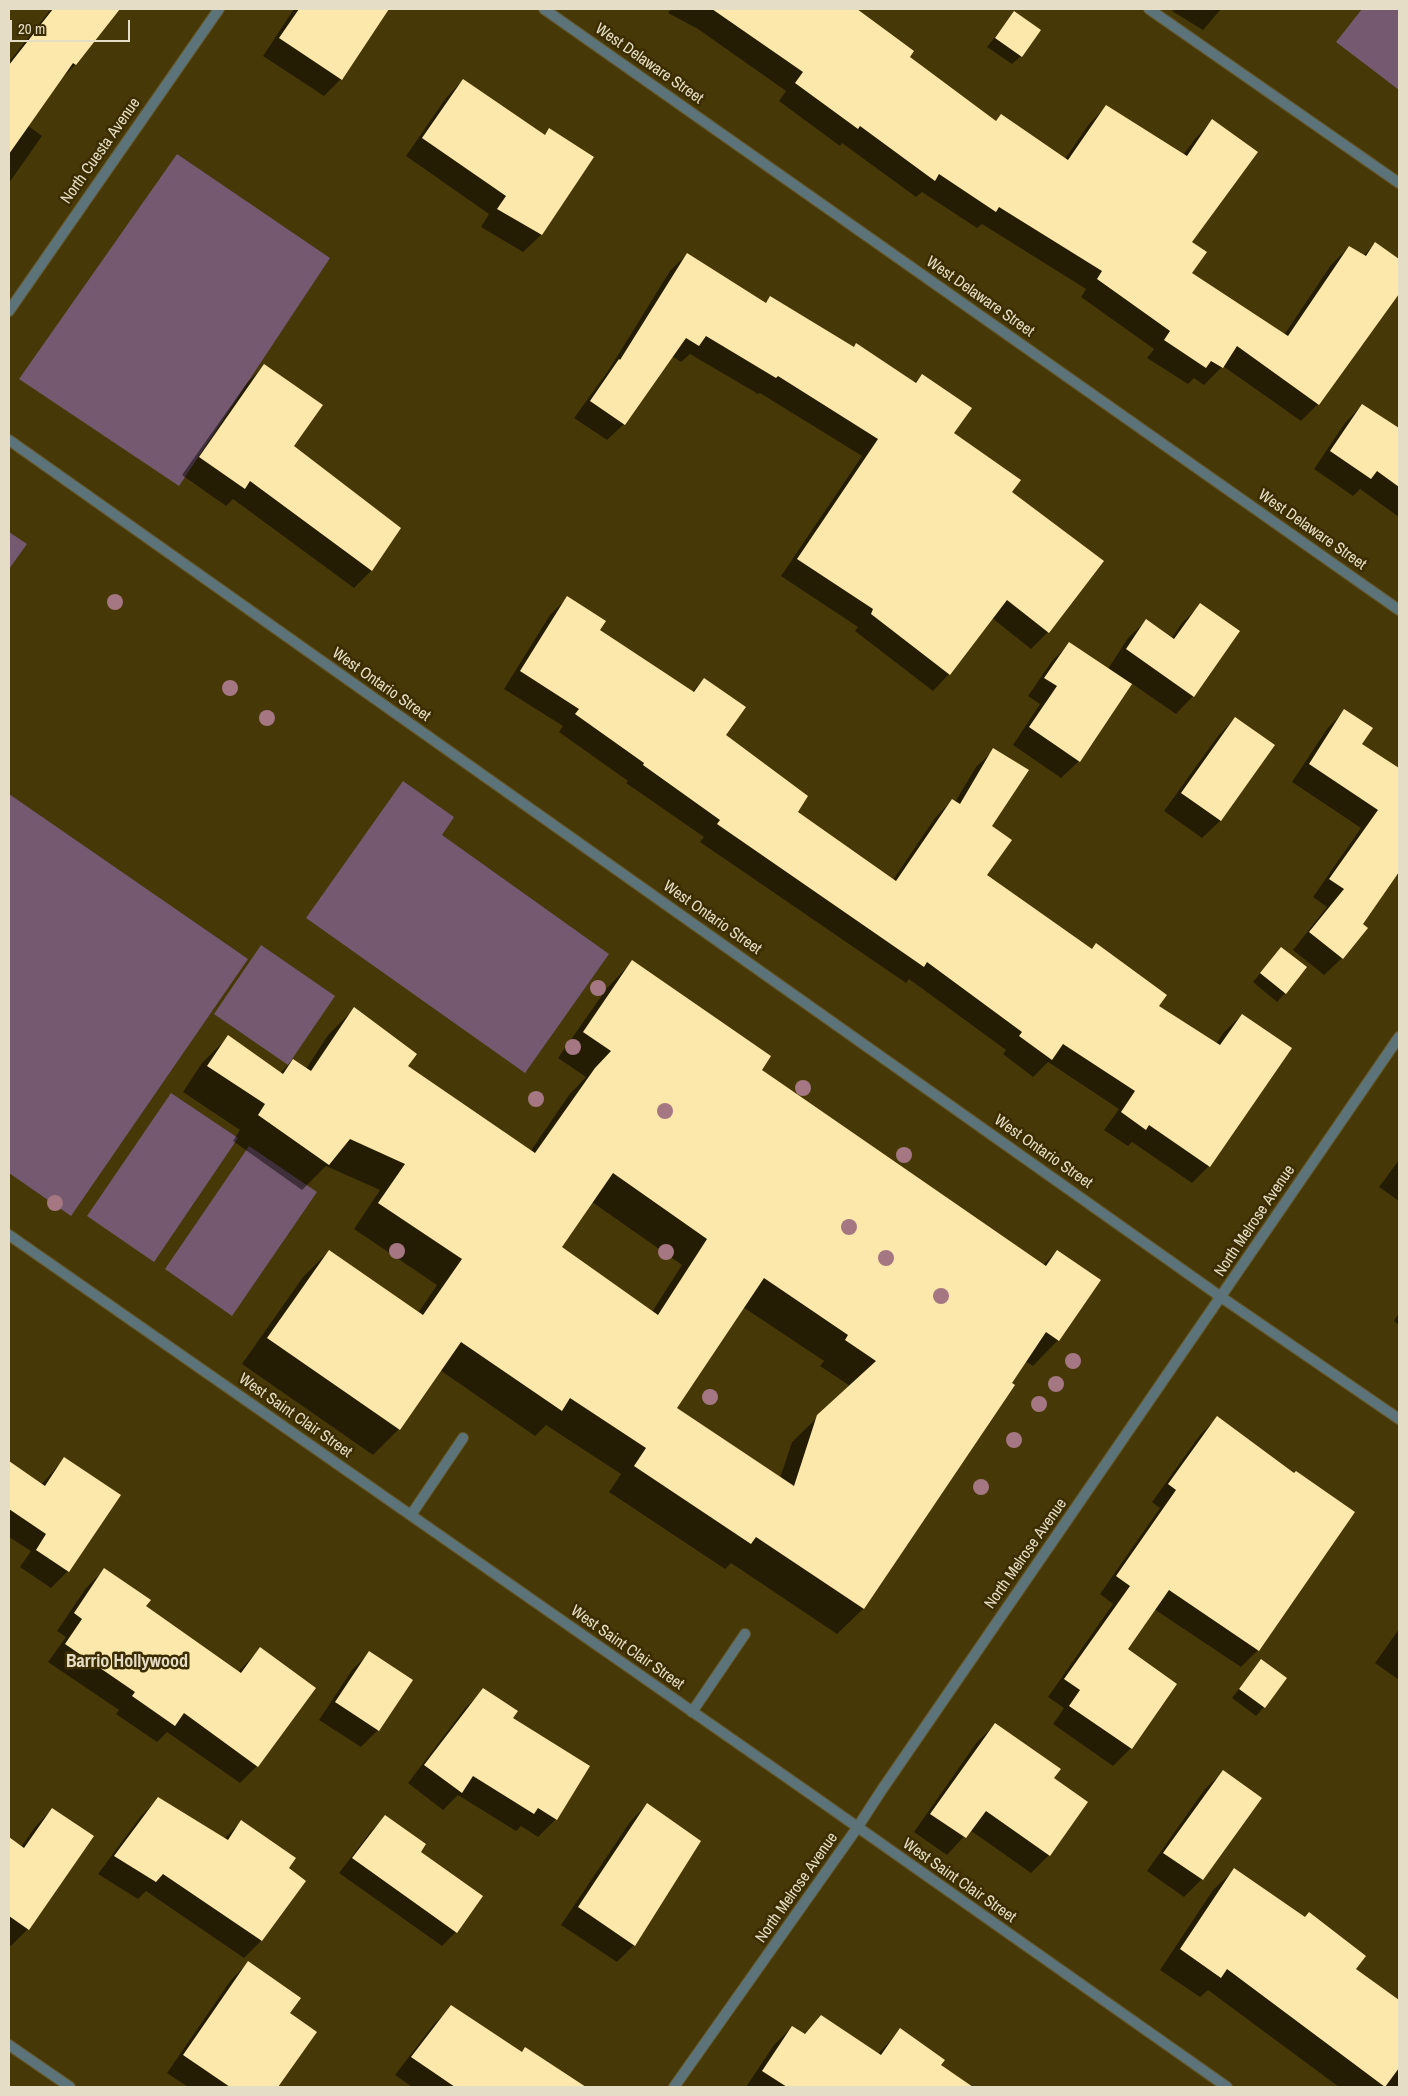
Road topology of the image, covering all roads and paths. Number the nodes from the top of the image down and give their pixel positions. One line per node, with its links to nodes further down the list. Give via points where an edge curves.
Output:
1 (219, 9): 5 (street, North Cuesta Avenue)
2 (544, 9): 7 (street, West Delaware Street)
3 (1149, 9): 4 (street)
4 (1399, 183)
5 (9, 311)
6 (9, 440): 10 (street, West Ontario Street)
7 (1399, 610)
8 (1399, 1037): 10 (street, North Melrose Avenue)
9 (9, 1235): 13 (street, West Saint Clair Street)
10 (1221, 1297): 11 (street, West Ontario Street); 16 (street, North Melrose Avenue)
11 (1399, 1419)
12 (463, 1438): 13 (street)
13 (411, 1516): 15 (street, West Saint Clair Street)
14 (745, 1634): 15 (street)
15 (692, 1712): 16 (street, West Saint Clair Street)
16 (857, 1828): 19 (street, North Melrose Avenue); 20 (street, West Saint Clair Street)
17 (9, 2044): 18 (street)
18 (70, 2087)
19 (674, 2087)
20 (1227, 2087)

